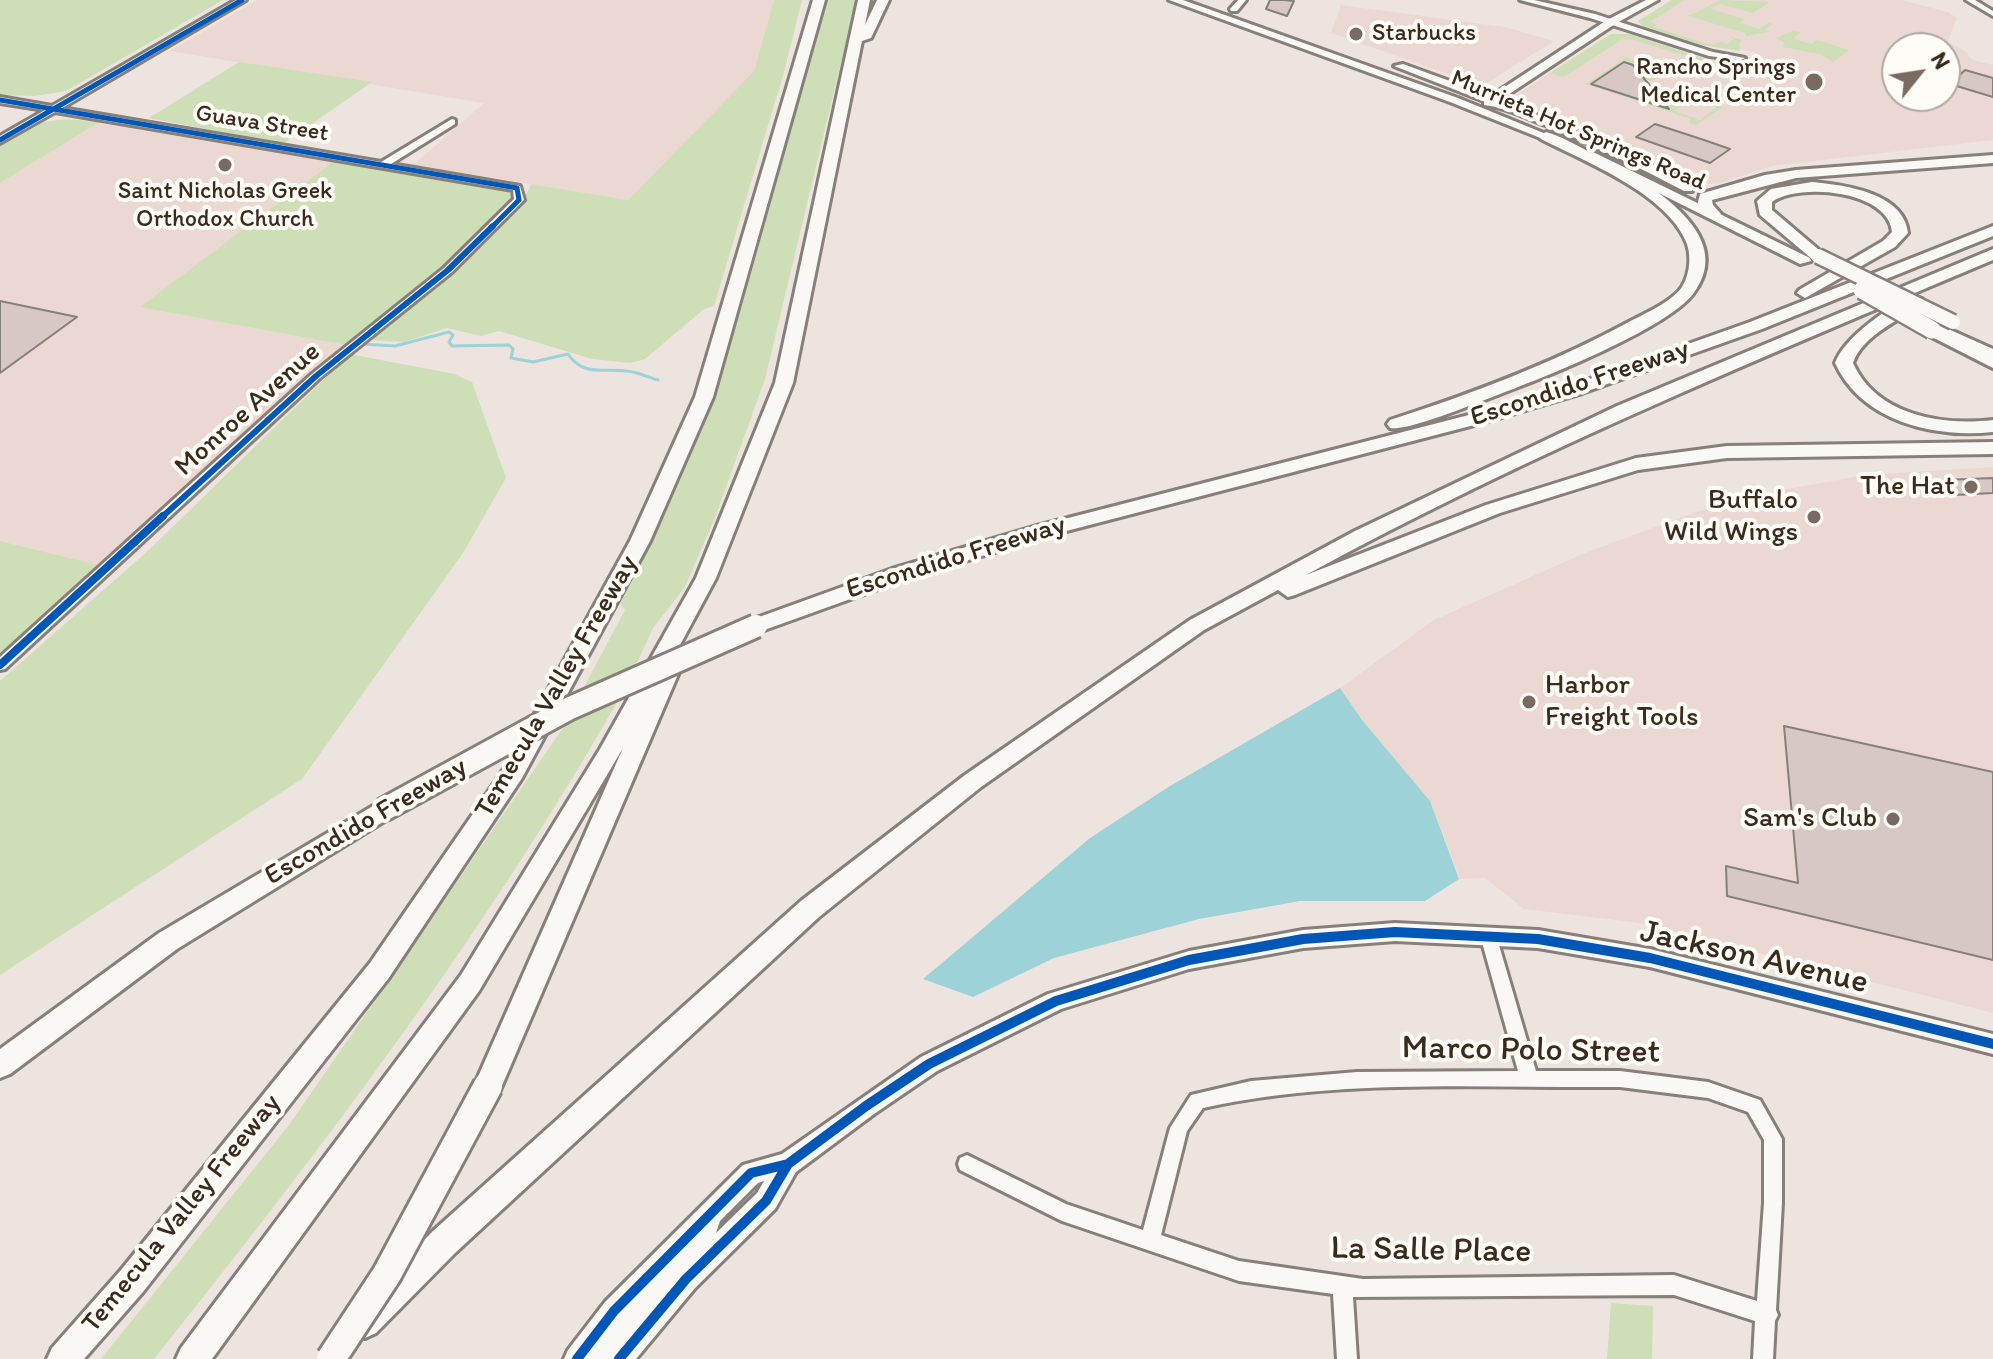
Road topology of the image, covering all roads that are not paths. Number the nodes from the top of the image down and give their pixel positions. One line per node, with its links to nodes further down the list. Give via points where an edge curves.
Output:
1 (242, 0): 21 (street)
2 (817, 0): 57 (highway, Temecula Valley Freeway, via 704,397 640,541 514,772 379,971 132,1281)
3 (864, 0): 16 (highway)
4 (883, 0): 16 (highway, via 862,44)
5 (1174, 0): 22 (main road, Murrieta Hot Springs Road)
6 (1190, 0): 12 (main road)
7 (1208, 0): 12 (main road)
8 (1242, 0): 12 (street)
9 (1524, 0): 14 (street)
10 (1653, 0): 14 (main road)
11 (1970, 0): 13 (street)
12 (1234, 9): 15 (main road)
13 (1993, 14)
14 (1611, 22): 17 (street); 20 (main road)
15 (1349, 49)
16 (851, 53): 44 (highway, via 784,383)
17 (1741, 58)
18 (1385, 61): 20 (main road, Murrieta Hot Springs Road)
19 (0, 100): 21 (street, Guava Street)
20 (1493, 100): 22 (main road); 29 (main road, Murrieta Hot Springs Road, via 1617,151)
21 (55, 109): 25 (street); 27 (street, Guava Street)
22 (1479, 109): 24 (main road, Murrieta Hot Springs Road)
23 (452, 122): 27 (street)
24 (1546, 136): 30 (main road, Murrieta Hot Springs Road); 43 (highway, via 1650,194 1685,227 1698,260 1685,293 1613,339 1499,389)
25 (0, 140)
26 (1993, 159): 29 (highway, via 1796,174)
27 (384, 164): 28 (street, Guava Street)
28 (517, 188): 46 (street, Monroe Avenue, via 519,200 448,270 316,376)
29 (1705, 197): 30 (highway); 33 (main road, Murrieta Hot Springs Road)
30 (1713, 214): 33 (main road, Murrieta Hot Springs Road)
31 (1993, 231): 36 (highway, Escondido Freeway)
32 (1993, 254): 45 (highway, Escondido Freeway, via 1610,417 1362,536)
33 (1812, 259): 35 (main road, Murrieta Hot Springs Road); 36 (highway, via 1765,212 1764,201 1772,193 1799,186 1843,191 1880,205 1899,221 1900,233 1889,244); 38 (main road, Murrieta Hot Springs Road, bridge)
34 (1993, 264): 41 (highway, via 1876,327 1852,346 1844,363 1857,388 1907,417 1949,427)
35 (1862, 290): 37 (highway, bridge)
36 (1755, 326): 43 (highway, Escondido Freeway, via 1515,408)
37 (1935, 329): 39 (main road); 40 (highway)
38 (1993, 342)
39 (1993, 354)
40 (1993, 363)
41 (1993, 426)
42 (1993, 448): 45 (highway, via 1727,452 1636,464 1493,509)
43 (1134, 505): 49 (highway, Escondido Freeway, bridge, via 903,572 756,626 568,709 383,810 168,941)
44 (706, 578): 58 (highway, via 608,755 470,983); 59 (highway, bridge, via 648,724 488,1086 387,1274)
45 (1197, 625): 59 (highway, Escondido Freeway, via 973,781 810,909 444,1242)
46 (0, 665)
47 (1488, 935): 48 (main road, Jackson Avenue, via 1650,958); 50 (street); 51 (main road, Jackson Avenue, via 1395,932 1303,939 1189,960 1112,982 1056,1001 929,1064)
48 (1993, 1044)
49 (0, 1065)
50 (1529, 1078): 54 (street, Marco Polo Street, via 1357,1080 1251,1089 1197,1101 1179,1128); 56 (street, Marco Polo Street, via 1620,1079 1708,1090 1754,1106 1773,1139)
51 (788, 1164): 53 (main road, Jackson Avenue, via 751,1173); 62 (main road, Jackson Avenue, via 766,1201 686,1279)
52 (967, 1164): 54 (street, La Salle Place, via 1062,1212)
53 (712, 1210): 60 (main road, Jackson Avenue, via 614,1311); 61 (main road, via 700,1242)
54 (1150, 1241): 55 (street, La Salle Place, via 1239,1271)
55 (1342, 1286): 56 (street, La Salle Place, via 1674,1285); 63 (street)
56 (1768, 1315): 64 (street, Marco Polo Street)
57 (63, 1359)
58 (192, 1359)
59 (330, 1359)
60 (577, 1359)
61 (597, 1359)
62 (619, 1359)
63 (1347, 1359)
64 (1763, 1359)

